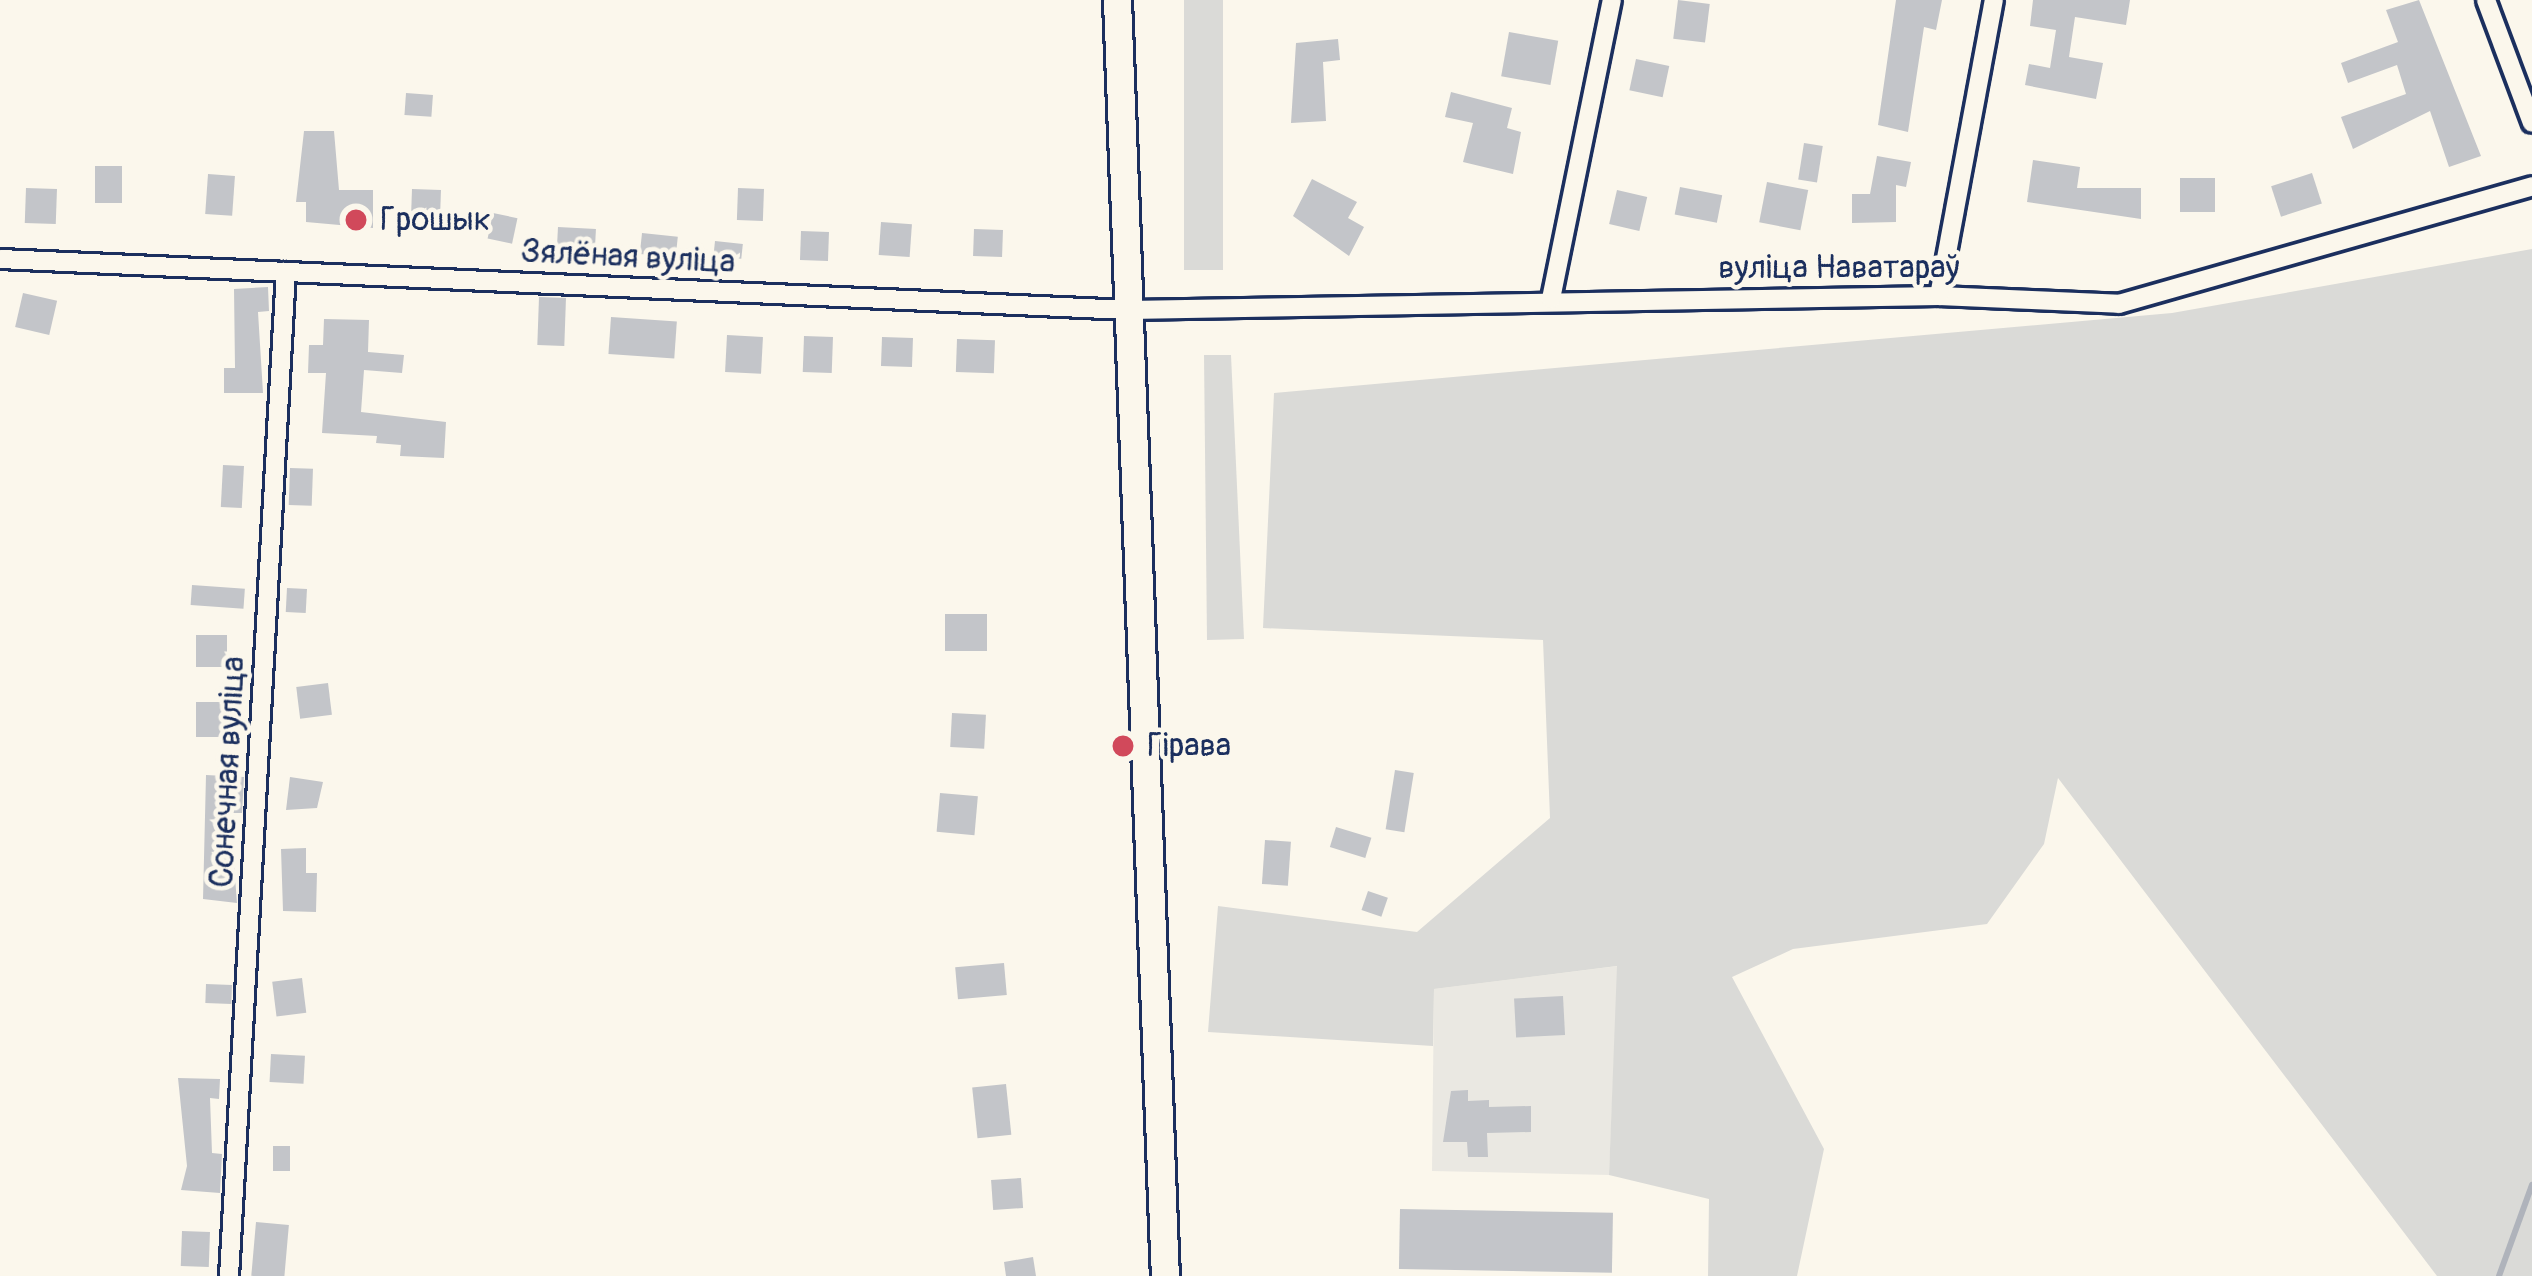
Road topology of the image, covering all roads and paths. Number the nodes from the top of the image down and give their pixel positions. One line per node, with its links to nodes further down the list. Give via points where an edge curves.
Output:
1 (1118, 0): 11 (main road)
2 (1612, 0): 10 (street)
3 (1994, 0): 9 (street)
4 (2486, 0): 5 (street)
5 (2532, 123)
6 (2532, 186): 9 (street, вуліца Наватараў, via 2173,294 2119,304)
7 (0, 259): 8 (street, Зялёная вуліца)
8 (286, 272): 11 (street, Зялёная вуліца); 12 (street, Сонечная вуліца)
9 (1939, 296): 10 (street, вуліца Наватараў)
10 (1551, 299): 11 (street, вуліца Наватараў, via 1298,312)
11 (1129, 310): 13 (main road)
12 (229, 1276)
13 (1165, 1276)

